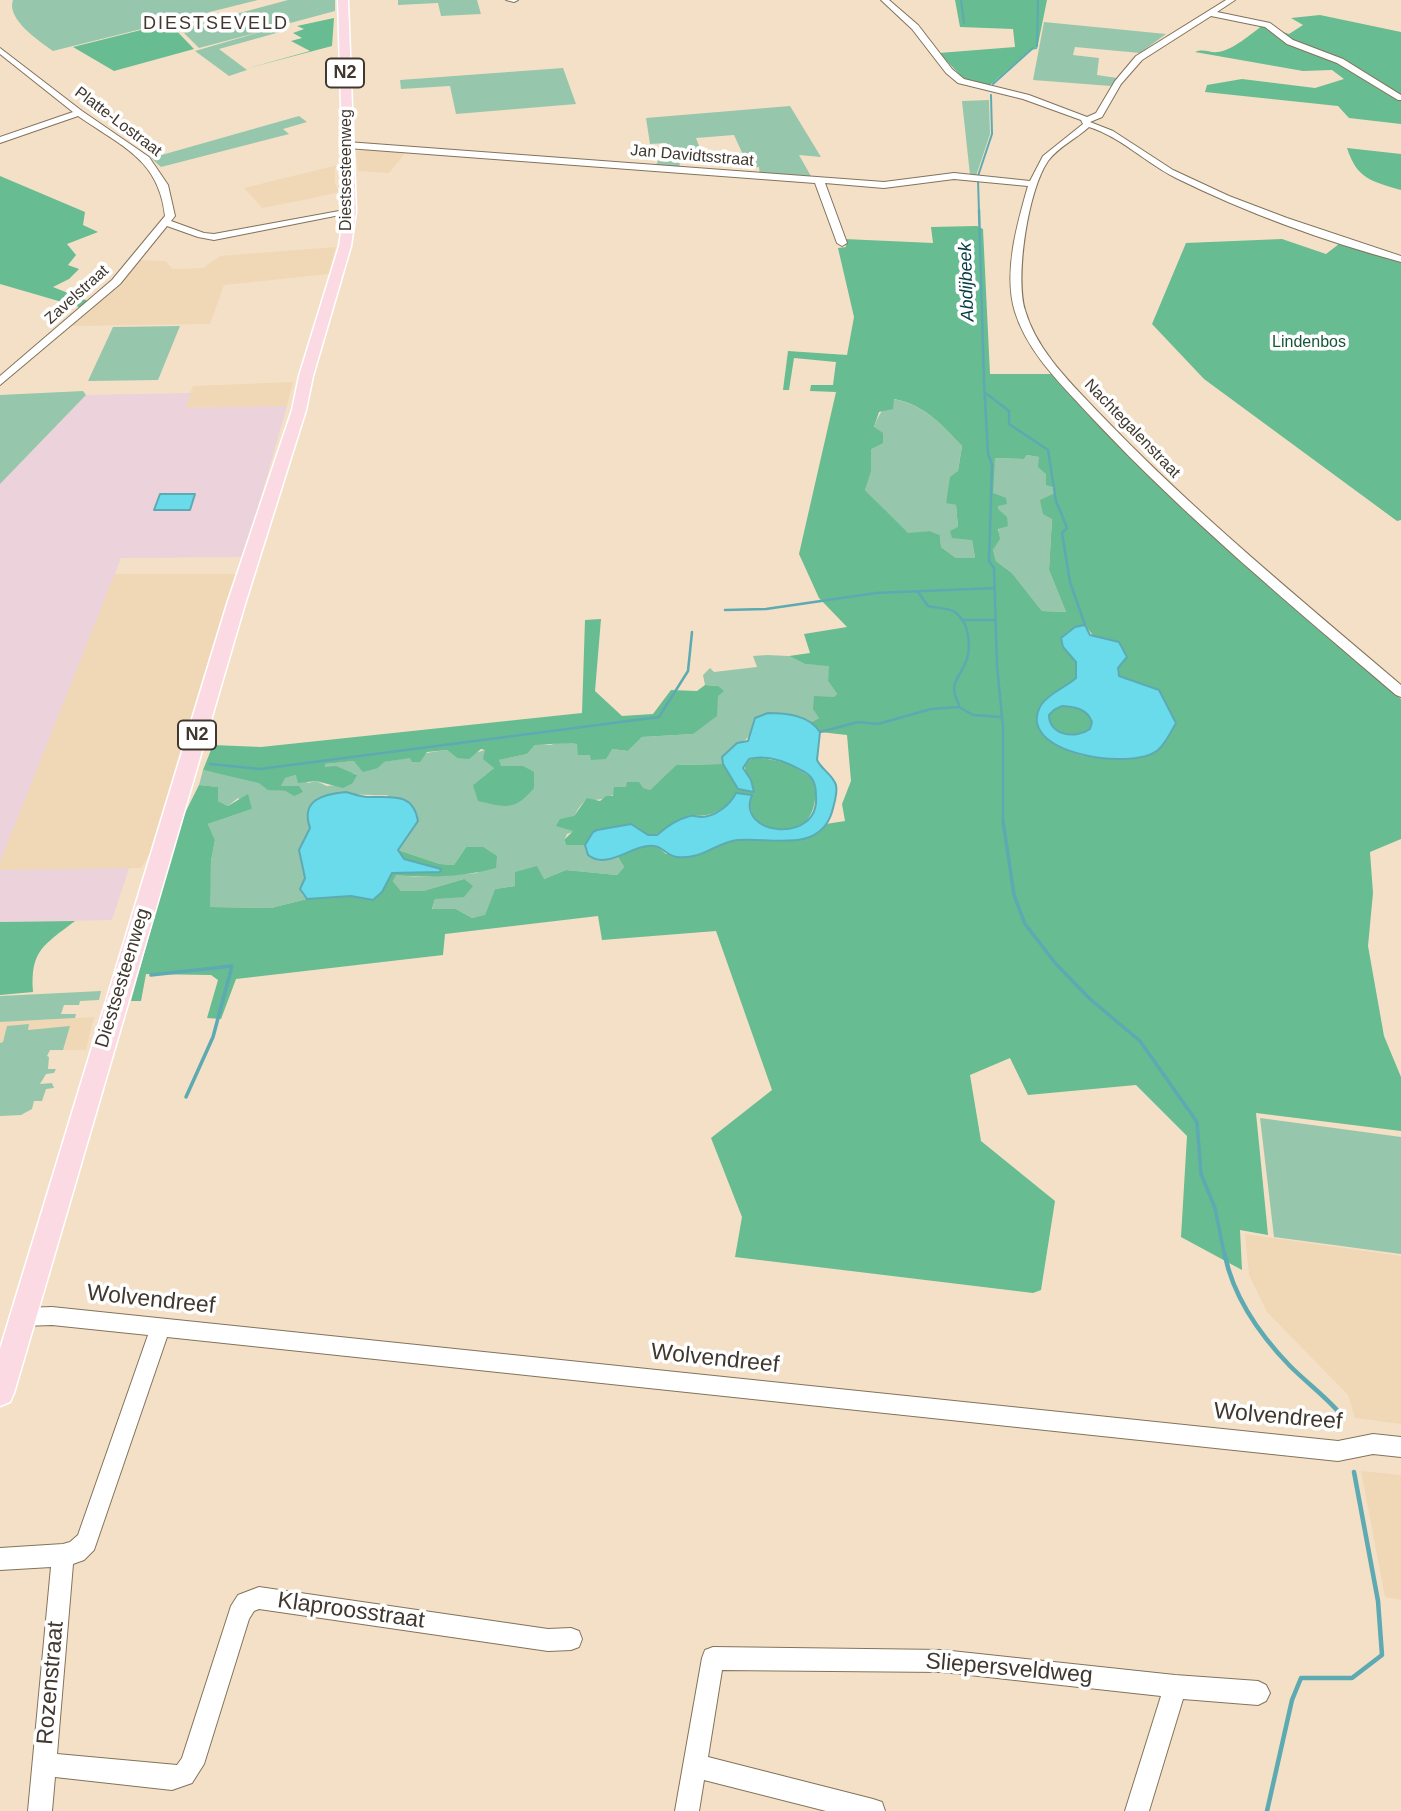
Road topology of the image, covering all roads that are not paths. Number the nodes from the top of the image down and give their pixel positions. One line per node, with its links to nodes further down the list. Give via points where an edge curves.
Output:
1 (343, 0): 10 (main road, Diestsesteenweg / N2)
2 (885, 0): 8 (street, via 961,81 1033,99)
3 (1231, 0): 4 (street, Nachtegalenstraat)
4 (1210, 13): 6 (street, via 1268,25); 8 (street, Nachtegalenstraat, via 1147,51 1118,83 1099,115)
5 (0, 50): 7 (street, Platte-Lostraat)
6 (1401, 98)
7 (79, 113): 9 (street); 14 (street, Platte-Lostraat, via 155,168 168,193 170,216)
8 (1086, 122): 12 (street, Nachtegalenstraat, via 1046,158); 16 (street, via 1105,129 1169,172 1264,215)
9 (0, 140)
10 (347, 145): 11 (street, Jan Davidtsstraat); 13 (main road, Diestsesteenweg / N2)
11 (819, 180): 12 (street, Jan Davidtsstraat, via 890,185 954,176); 15 (street)
12 (1033, 184): 18 (street, Nachtegalenstraat, via 1015,287 1025,326 1044,356 1193,514)
13 (350, 212): 14 (street, via 214,237 196,236 181,225); 19 (main road, Diestsesteenweg / N2, via 345,246 299,410)
14 (166, 223): 17 (street, Zavelstraat, via 116,282)
15 (842, 243)
16 (1401, 259)
17 (0, 382)
18 (1401, 692)
19 (23, 1317): 20 (street, Wolvendreef); 21 (main road, Diestsesteenweg / N2)
20 (161, 1328): 22 (street, Wolvendreef, via 1338,1451 1373,1444); 23 (street, via 86,1542 76,1552)
21 (0, 1393)
22 (1401, 1447)
23 (63, 1555): 24 (street); 28 (street, Rozenstraat)
24 (0, 1559)
25 (571, 1639): 28 (street, Klaproosstraat, via 548,1640 260,1598 246,1603 239,1614 192,1764 184,1775 172,1778)
26 (1175, 1688): 27 (street, Sliepersveldweg); 29 (street, Sliepersveldweg, via 942,1661 712,1658); 33 (street)
27 (1258, 1693)
28 (44, 1764): 30 (street, Rozenstraat)
29 (694, 1765): 31 (street); 32 (street)
30 (40, 1811)
31 (687, 1811)
32 (873, 1811)
33 (1137, 1811)

